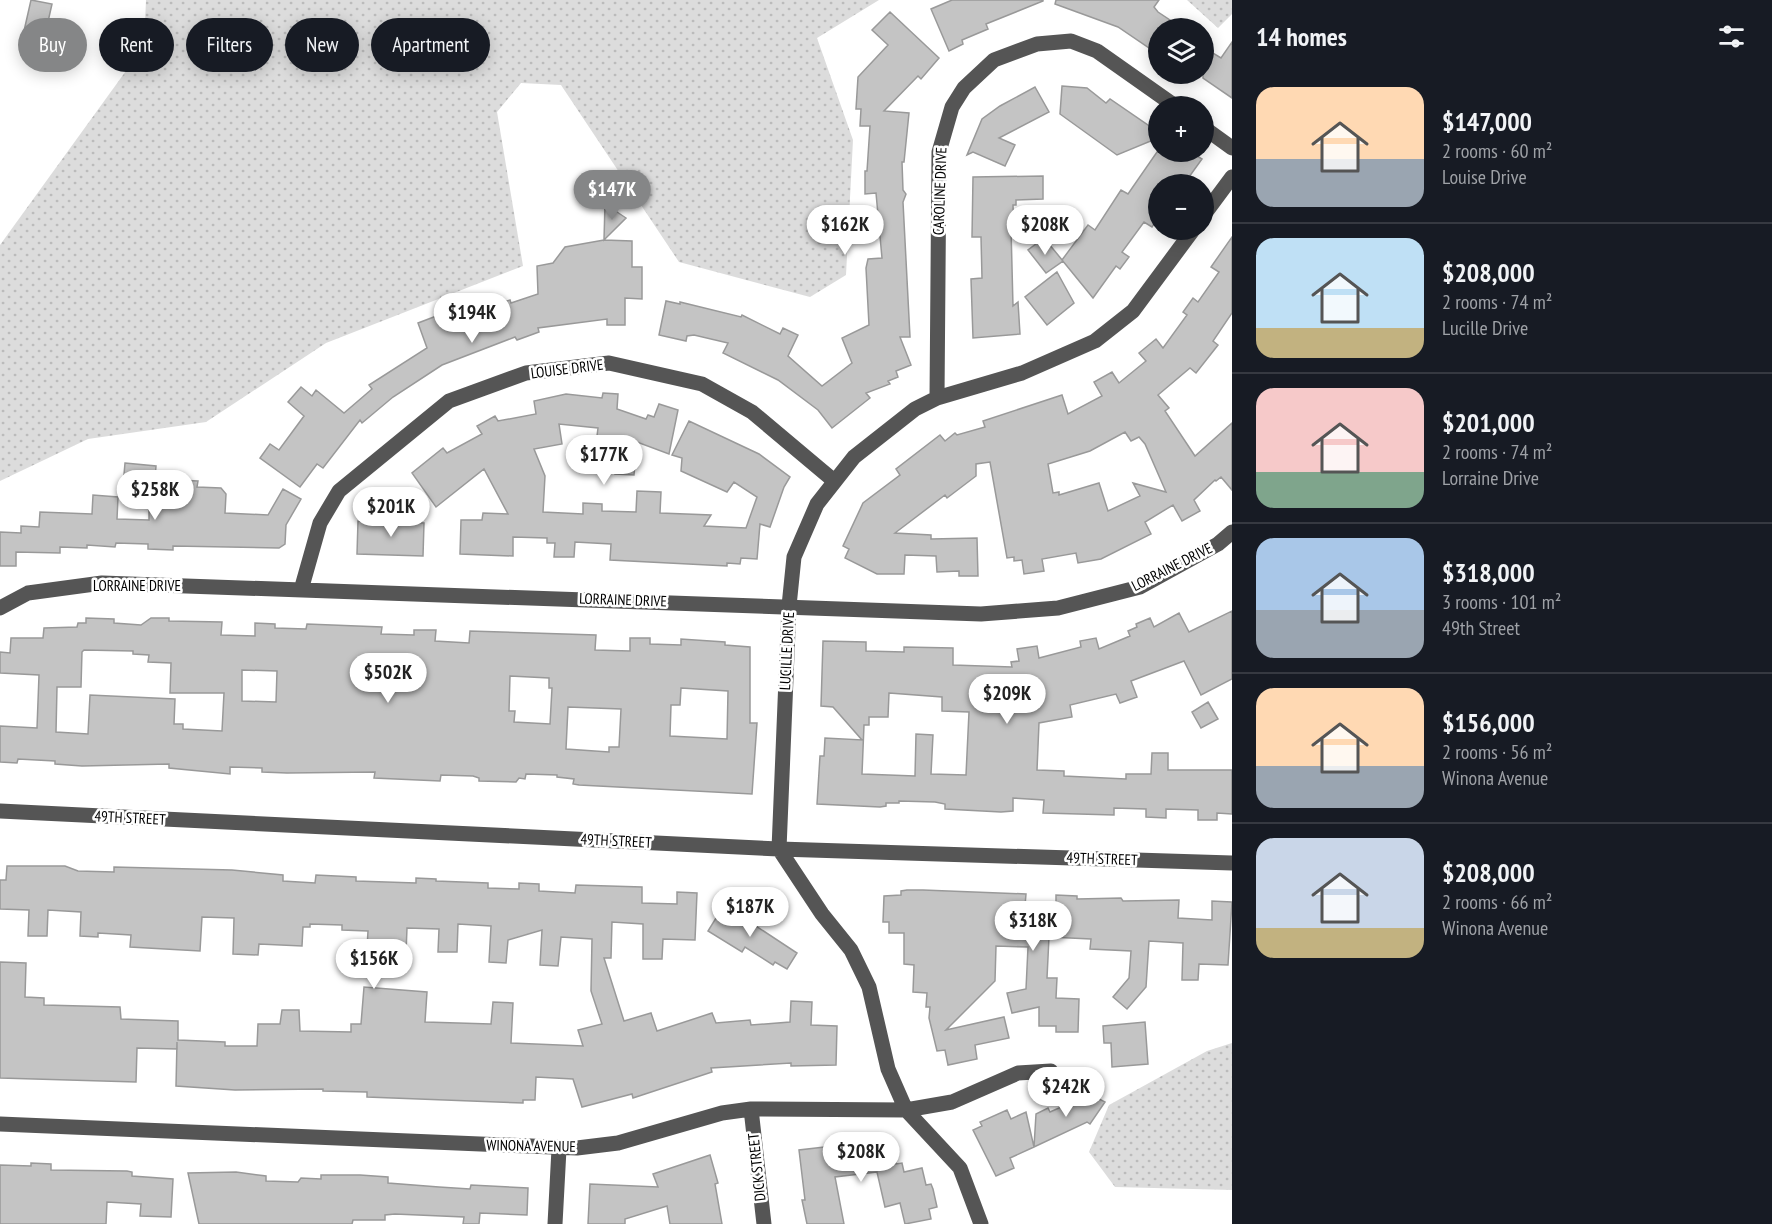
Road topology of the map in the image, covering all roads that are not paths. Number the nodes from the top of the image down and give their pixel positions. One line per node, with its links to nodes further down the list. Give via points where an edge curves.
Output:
1 (1161, 96): 7 (street, CAROLINE DRIVE, via 1097,51 1071,41 1037,44 994,60 964,88 952,107 939,152)
2 (1214, 135): 3 (street)
3 (1232, 148)
4 (1232, 177): 5 (street)
5 (1214, 201)
6 (1186, 240): 7 (street, LUCILLE DRIVE, via 1133,311 1095,341 1022,373)
7 (937, 398): 8 (street, LUCILLE DRIVE, via 915,408 854,457)
8 (833, 480): 10 (street, LOUISE DRIVE, via 752,412 702,384 609,363 526,373 448,401 339,491 320,523); 11 (street, LUCILLE DRIVE, via 817,504 794,557)
9 (1232, 532): 11 (street, LORRAINE DRIVE, via 1218,544 1140,587 1058,608 981,614)
10 (301, 590): 11 (street, LORRAINE DRIVE); 12 (street, LORRAINE DRIVE, via 102,583 28,593)
11 (789, 606): 14 (street, LUCILLE DRIVE)
12 (0, 608)
13 (0, 811): 14 (street, 49TH STREET)
14 (779, 849): 15 (street, 49TH STREET); 18 (street, via 850,950 869,987 888,1069)
15 (1232, 863)
16 (1051, 1071): 18 (street, WINONA AVENUE, via 1018,1073 952,1102)
17 (751, 1109): 18 (street, WINONA AVENUE); 20 (street, WINONA AVENUE, via 722,1113 618,1143); 22 (street, DICK STREET)
18 (906, 1110): 23 (street, via 960,1168)
19 (0, 1124): 20 (street, WINONA AVENUE)
20 (559, 1149): 21 (street)
21 (555, 1224)
22 (764, 1224)
23 (981, 1224)

